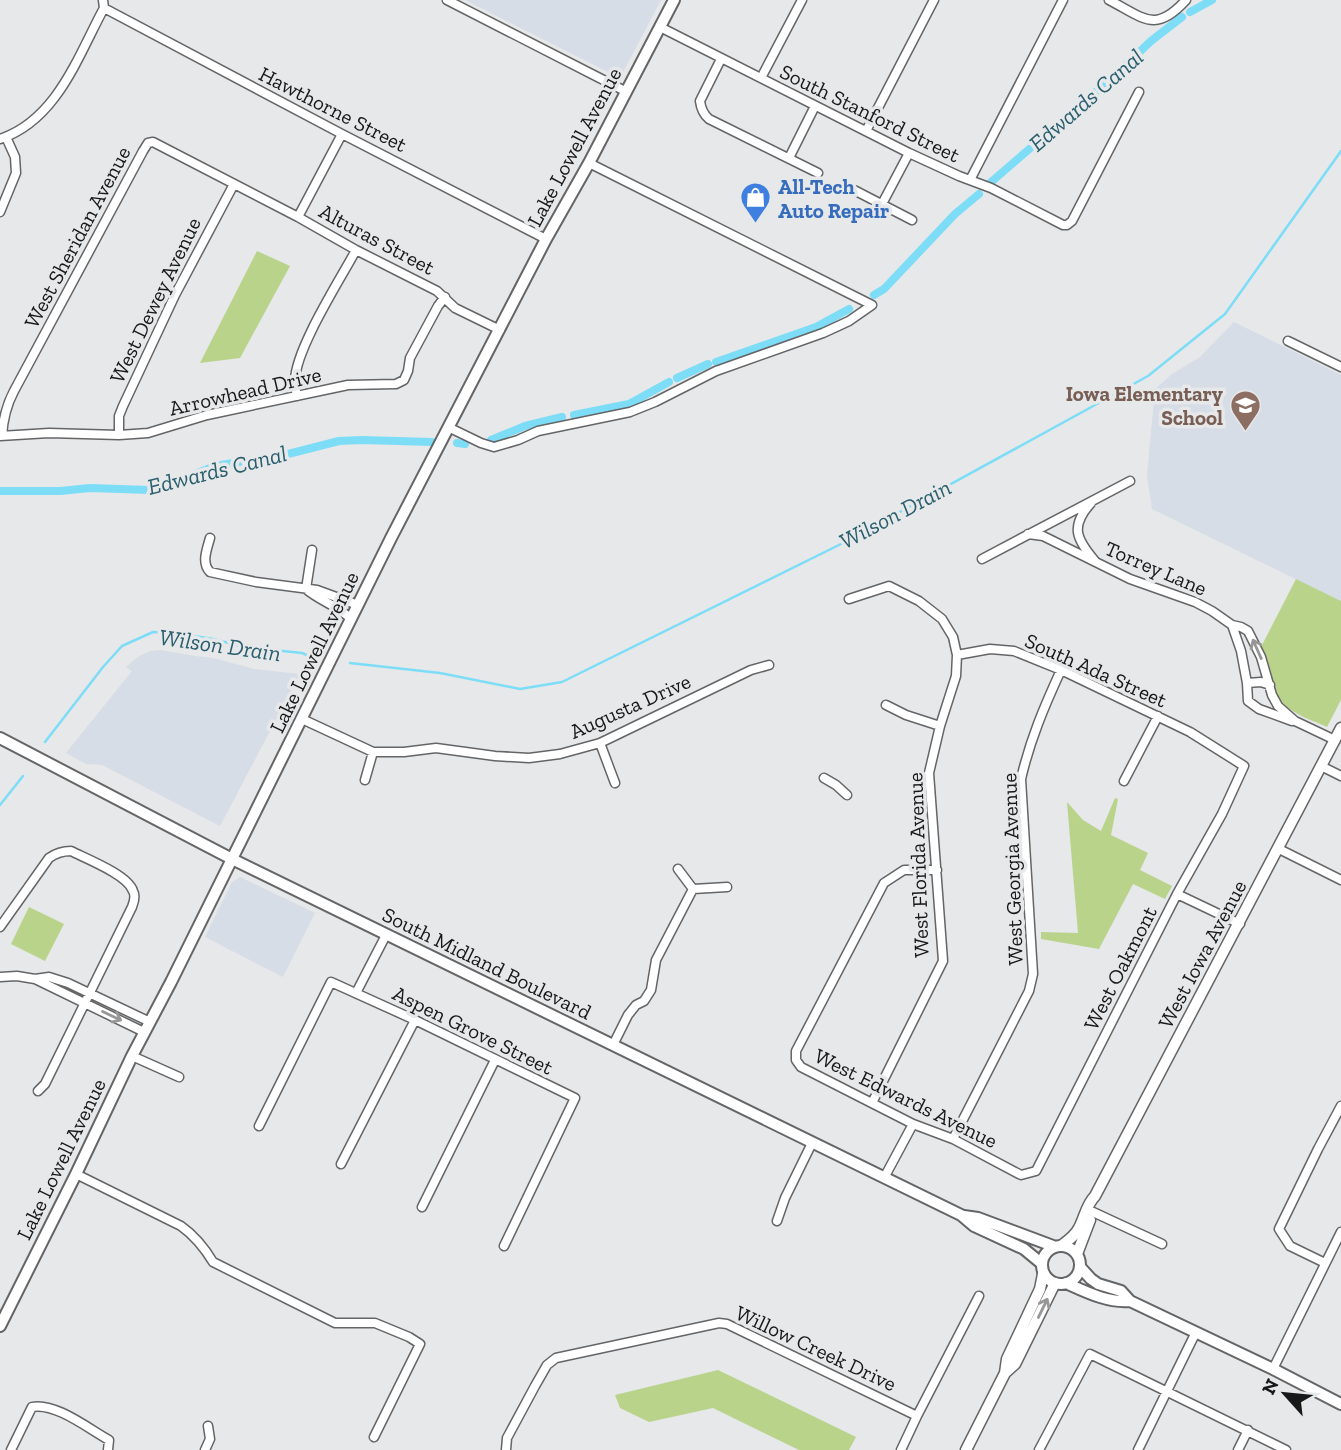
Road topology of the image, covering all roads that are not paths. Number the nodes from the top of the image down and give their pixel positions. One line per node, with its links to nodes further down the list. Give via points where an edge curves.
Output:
1 (447, 0): 12 (street)
2 (674, 0): 9 (main road, Lake Lowell Avenue)
3 (802, 0): 11 (street)
4 (934, 0): 15 (street)
5 (1063, 0): 22 (street)
6 (1109, 0): 7 (street, via 1151,21 1162,20)
7 (1186, 0)
8 (103, 4): 16 (street, Hawthorne Street); 17 (street, via 49,106 30,124)
9 (660, 27): 10 (street, South Stanford Street); 12 (main road, Lake Lowell Avenue)
10 (720, 59): 11 (street, South Stanford Street); 19 (street, via 700,101 703,114)
11 (761, 78): 14 (street, South Stanford Street)
12 (625, 91): 20 (main road, Lake Lowell Avenue)
13 (1139, 92): 22 (street, South Stanford Street, via 1067,225)
14 (815, 106): 15 (street, South Stanford Street); 19 (street)
15 (866, 131): 18 (street, South Stanford Street)
16 (342, 134): 27 (street); 29 (street, Hawthorne Street)
17 (3, 138): 26 (street, via 15,157 16,173)
18 (909, 153): 22 (street, South Stanford Street); 25 (street)
19 (789, 158): 21 (street)
20 (589, 163): 29 (main road, Lake Lowell Avenue); 36 (street, via 872,306 823,333 716,371 630,412 538,431 494,447)
21 (818, 173)
22 (970, 180)
23 (234, 184): 27 (street, Alturas Street); 37 (street, West Dewey Avenue, via 123,406); 38 (street, West Sheridan Avenue, via 153,142 148,144 10,399)
24 (854, 190): 25 (street)
25 (882, 204): 28 (street)
26 (0, 212)
27 (298, 217): 30 (street, Alturas Street)
28 (912, 220)
29 (546, 239): 32 (main road, Lake Lowell Avenue)
30 (356, 250): 31 (street, Alturas Street); 35 (street, via 306,344 296,373)
31 (445, 297): 32 (street, Alturas Street, via 455,308); 35 (street, Arrowhead Drive, via 416,347 404,380)
32 (500, 330): 36 (main road, Lake Lowell Avenue)
33 (1288, 341): 34 (street)
34 (1341, 367)
35 (297, 396): 37 (street, Arrowhead Drive, via 148,433)
36 (450, 428): 48 (main road, Lake Lowell Avenue)
37 (119, 435): 38 (street, Arrowhead Drive)
38 (1, 436)
39 (1130, 481): 40 (street)
40 (1096, 498): 41 (street); 45 (street, via 1077,525 1081,542)
41 (1028, 534): 44 (street); 45 (street, Torrey Lane, via 1043,536)
42 (210, 538): 46 (street, via 205,561 210,572)
43 (312, 550): 46 (street)
44 (982, 559)
45 (1098, 564): 50 (street, Torrey Lane, via 1195,602)
46 (306, 589): 48 (street); 49 (street)
47 (849, 599): 51 (street, via 889,586 919,601 942,619 953,636)
48 (358, 605): 49 (main road, Lake Lowell Avenue)
49 (351, 619): 58 (main road, Lake Lowell Avenue)
50 (1232, 625): 54 (street); 55 (street, Torrey Lane, one-way to 50, via 1248,631)
51 (957, 655): 53 (street, South Ada Street, via 990,649 1014,651); 60 (street, West Florida Avenue, via 956,676)
52 (769, 665): 64 (street, Augusta Drive)
53 (1061, 670): 57 (street, South Ada Street); 101 (street, West Georgia Avenue, via 1037,722 1021,779 1034,974)
54 (1247, 683): 55 (street); 59 (street, via 1251,704)
55 (1270, 685): 59 (street, Torrey Lane, via 1278,705)
56 (886, 705): 60 (street)
57 (1158, 716): 66 (street, South Ada Street); 71 (street)
58 (302, 719): 65 (street, Augusta Drive); 75 (main road, Lake Lowell Avenue)
59 (1295, 721): 63 (street, Torrey Lane)
60 (940, 726): 77 (street, West Florida Avenue, via 929,773)
61 (1341, 728): 63 (street, West Iowa Avenue)
62 (0, 738): 75 (main road, South Midland Boulevard)
63 (1335, 740): 67 (street, West Iowa Avenue)
64 (600, 743): 65 (street, Augusta Drive, via 529,758 436,748); 72 (street)
65 (373, 752): 70 (street)
66 (1230, 757): 81 (street, West Oakmont, via 1244,766)
67 (1321, 766): 68 (street); 74 (street, West Iowa Avenue)
68 (1341, 776)
69 (824, 778): 73 (street)
70 (365, 780)
71 (1124, 781)
72 (615, 783)
73 (846, 795)
74 (1279, 849): 78 (street); 82 (street, West Iowa Avenue)
75 (232, 859): 84 (main road, South Midland Boulevard); 91 (main road, Lake Lowell Avenue)
76 (678, 869): 80 (street)
77 (937, 870): 97 (street, West Florida Avenue, via 943,961); 97 (street, West Edwards Avenue, via 904,870 884,883 796,1051 802,1067)
78 (1341, 880)
79 (727, 887): 80 (street)
80 (693, 889): 92 (street, via 656,960 652,990 628,1014)
81 (1177, 894): 82 (street); 104 (street, West Oakmont, via 1036,1171 1021,1175)
82 (1240, 924): 107 (street, West Iowa Avenue)
83 (0, 927): 87 (street, via 56,853 71,851 123,878 135,898)
84 (386, 935): 88 (street); 92 (main road, South Midland Boulevard)
85 (0, 977): 86 (street)
86 (35, 979): 87 (street, via 49,977); 89 (street)
87 (89, 993): 89 (street); 91 (street)
88 (356, 993): 90 (street, Aspen Grove Street); 100 (street, Aspen Grove Street, via 331,982)
89 (85, 1002): 91 (street, one-way to 91); 96 (street)
90 (415, 1020): 94 (street, Aspen Grove Street); 103 (street)
91 (147, 1027): 93 (main road, Lake Lowell Avenue)
92 (613, 1045): 102 (main road, South Midland Boulevard)
93 (132, 1056): 95 (street); 105 (main road, Lake Lowell Avenue)
94 (495, 1060): 108 (street); 114 (street, Aspen Grove Street, via 575,1098)
95 (179, 1077)
96 (38, 1091)
97 (872, 1103): 99 (street, West Edwards Avenue)
98 (1341, 1106): 117 (street, via 1279,1229 1290,1246)
99 (913, 1124): 101 (street, West Edwards Avenue); 106 (street)
100 (259, 1126)
101 (953, 1139): 104 (street, West Edwards Avenue)
102 (812, 1143): 106 (main road, South Midland Boulevard); 111 (street)
103 (341, 1164)
104 (1005, 1167)
105 (76, 1174): 123 (main road, Lake Lowell Avenue); 132 (street, via 181,1226 204,1246 213,1262 335,1323 375,1323 420,1344)
106 (884, 1178): 110 (main road, South Midland Boulevard)
107 (1096, 1196): 109 (street, West Iowa Avenue); 115 (street, West Iowa Avenue, via 1073,1238)
108 (422, 1207)
109 (1093, 1212): 113 (street); 116 (street, West Iowa Avenue)
110 (961, 1215): 115 (main road, South Midland Boulevard); 119 (main road, South Midland Boulevard, via 974,1226 1024,1248)
111 (777, 1221)
112 (1341, 1232): 117 (street)
113 (1161, 1244)
114 (504, 1246)
115 (1058, 1246): 116 (main road); 119 (main road, via 1043,1255)
116 (1077, 1254): 118 (main road)
117 (1325, 1263): 125 (street)
118 (1080, 1266): 120 (main road, via 1075,1278); 122 (main road, via 1098,1284 1121,1291)
119 (1042, 1269): 120 (main road, via 1047,1279); 126 (street, via 1039,1291 1007,1359)
120 (1060, 1283): 122 (main road, via 1119,1302); 126 (street, one-way to 120, via 1015,1364)
121 (979, 1296): 129 (street)
122 (1130, 1301): 124 (main road)
123 (0, 1326)
124 (1196, 1332): 125 (main road); 127 (street)
125 (1273, 1369): 128 (main road)
126 (1005, 1373): 138 (street)
127 (1168, 1391): 131 (street); 139 (street, via 1090,1354); 140 (street)
128 (1341, 1404)
129 (917, 1416): 136 (street, Willow Creek Drive, via 719,1323 556,1358 535,1386); 137 (street)
130 (208, 1426): 135 (street, via 210,1440)
131 (1248, 1430): 141 (street); 142 (street)
132 (374, 1437)
133 (11, 1450): 134 (street, via 32,1407 40,1405 109,1440)
134 (108, 1450)
135 (205, 1450)
136 (506, 1450)
137 (901, 1450)
138 (967, 1450)
139 (1040, 1450)
140 (1138, 1450)
141 (1238, 1450)
142 (1286, 1450)

